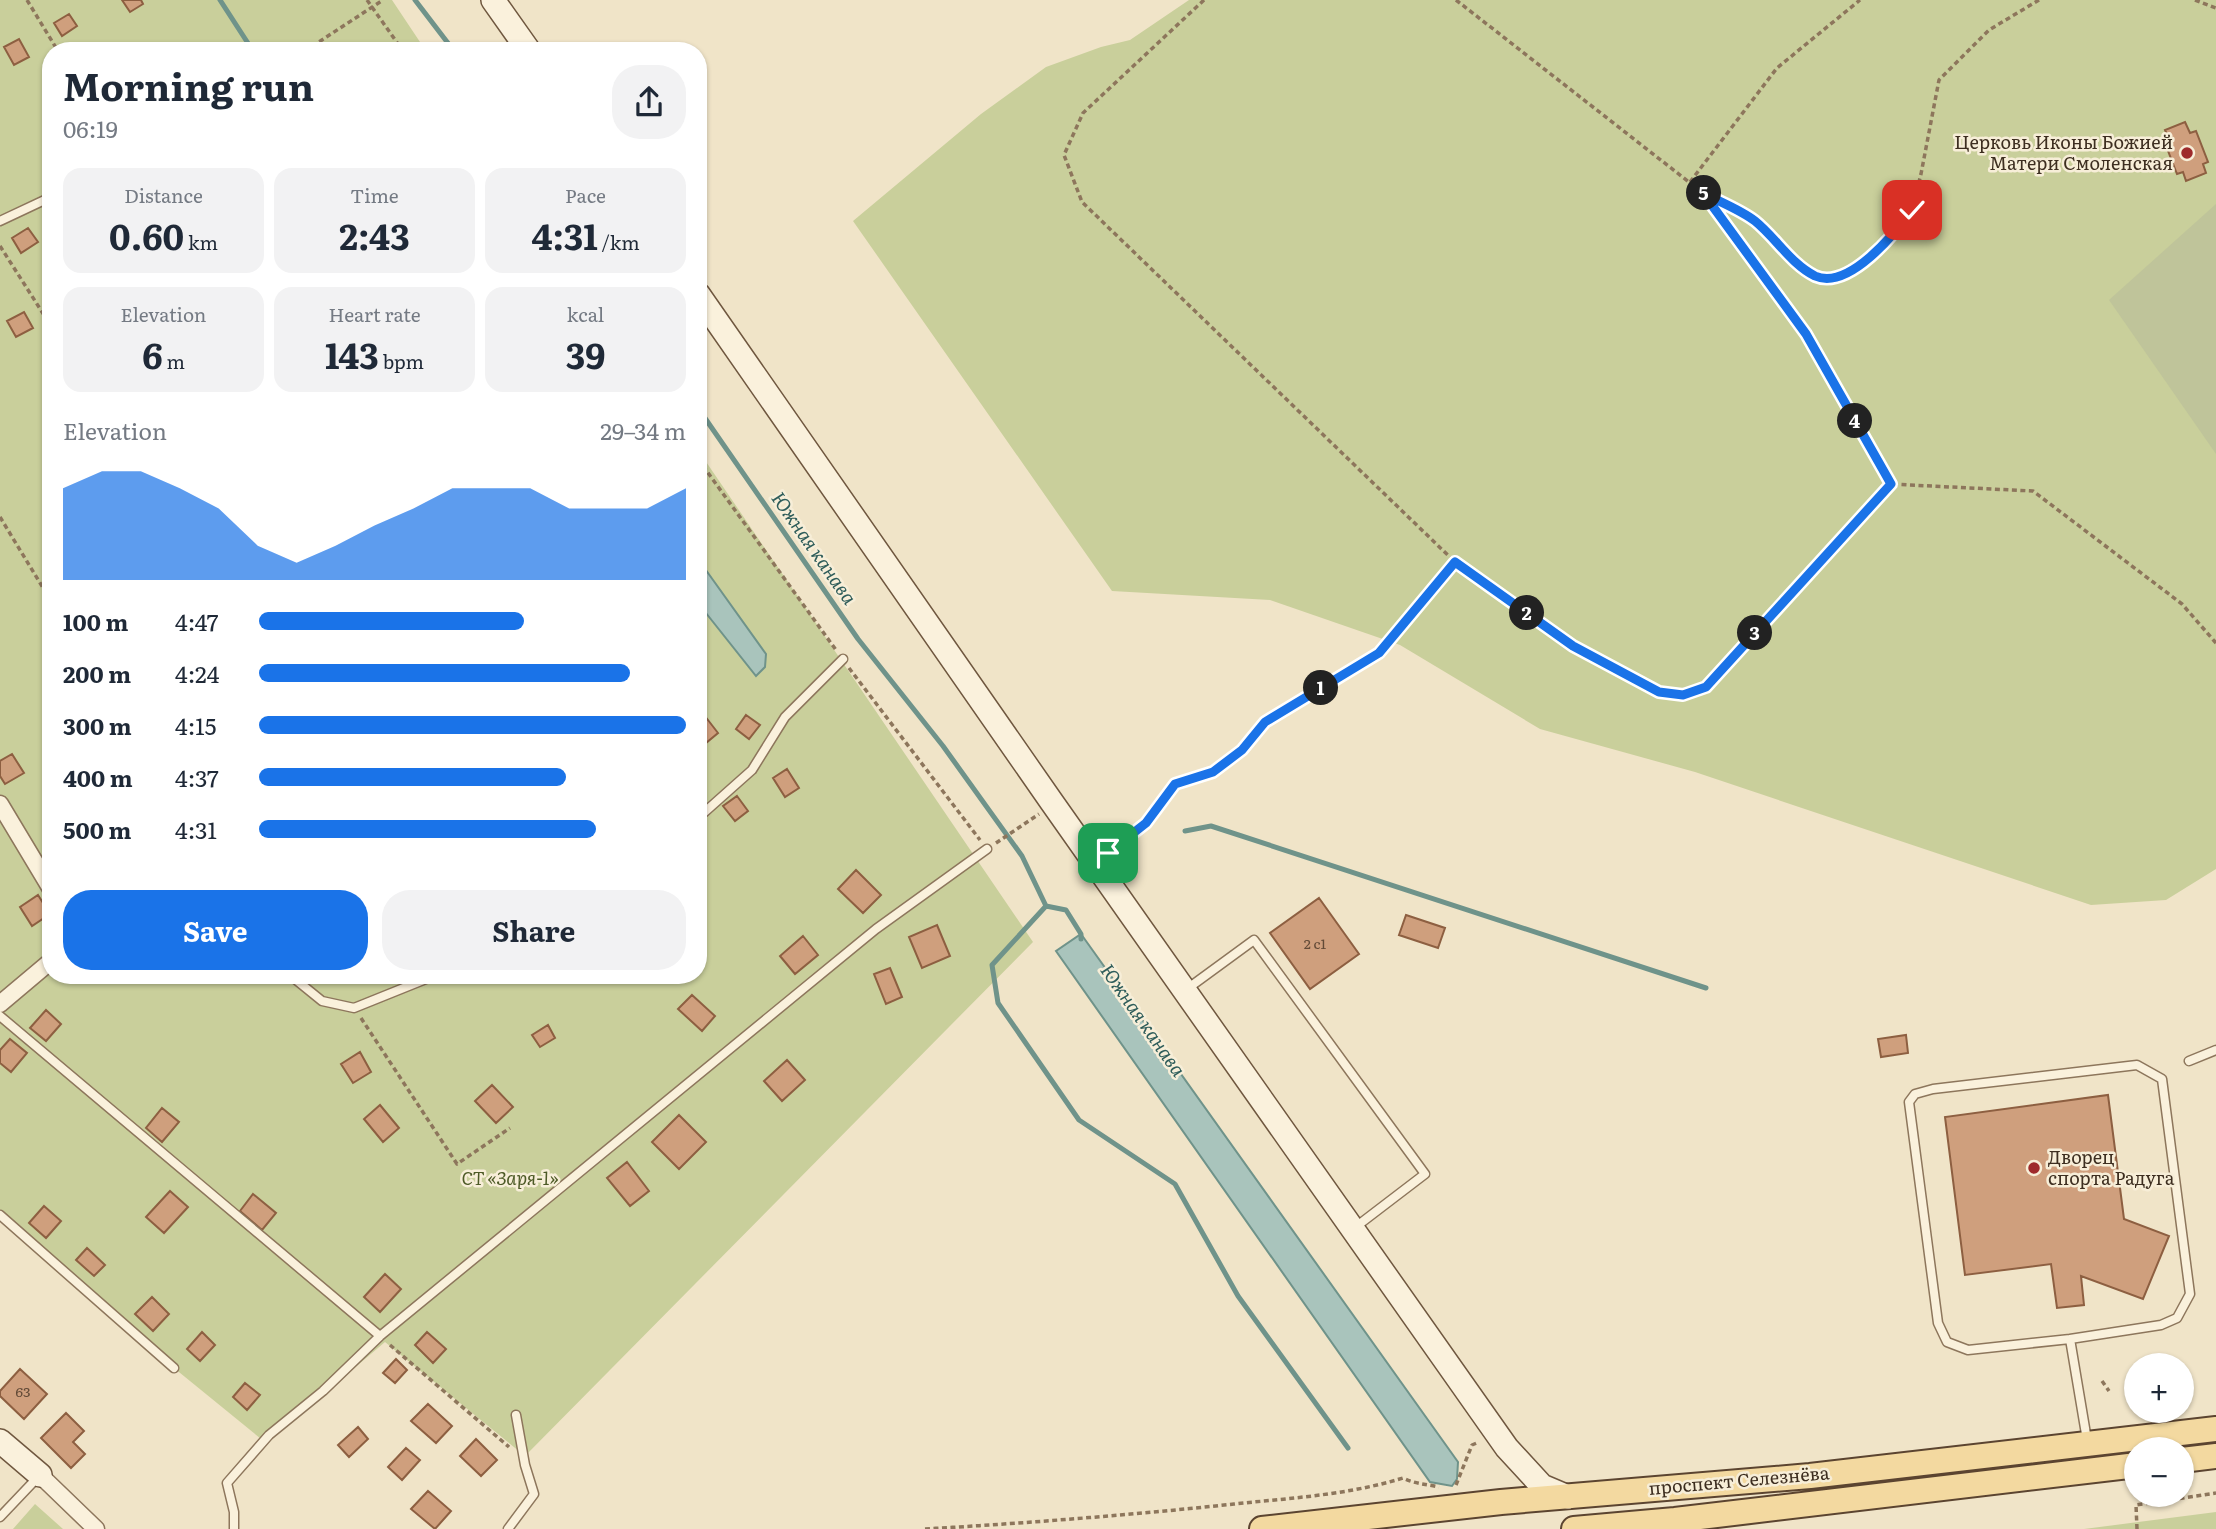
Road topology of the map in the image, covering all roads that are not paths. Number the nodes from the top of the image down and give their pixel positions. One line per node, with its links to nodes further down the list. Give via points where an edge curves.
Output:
1 (493, 0): 2 (main road)
2 (523, 42)
3 (42, 201): 4 (lane)
4 (0, 221)
5 (707, 307): 14 (main road)
6 (843, 659): 8 (lane, via 785,718 752,770)
7 (0, 804): 10 (street)
8 (707, 810)
9 (987, 849): 21 (lane, via 876,929)
10 (42, 874)
11 (42, 969): 15 (street)
12 (301, 984): 13 (lane, via 322,1001 354,1008)
13 (414, 984)
14 (1184, 991): 20 (main road); 20 (lane, via 1254,940 1425,1174)
15 (0, 1004)
16 (0, 1016): 21 (lane)
17 (2216, 1050): 18 (lane)
18 (2189, 1062)
19 (0, 1215): 23 (lane)
20 (1352, 1230): 29 (main road)
21 (380, 1336): 38 (lane, via 269,1435 227,1483)
22 (2070, 1339): 22 (lane, via 2161,1325 2177,1318 2190,1294 2162,1079 2137,1065 1915,1094 1909,1102 1938,1323 1947,1342 1968,1350); 27 (lane)
23 (174, 1368)
24 (516, 1415): 39 (lane, via 534,1494)
25 (2216, 1429): 27 (main road, проспект Селезнёва)
26 (0, 1441): 32 (main road)
27 (2088, 1446): 33 (main road, проспект Селезнёва)
28 (2216, 1456): 30 (main road)
29 (1513, 1457): 33 (main road, via 1542,1486); 34 (main road, via 1513,1485)
30 (2194, 1459)
31 (2124, 1467): 36 (main road, проспект Селезнёва)
32 (40, 1475): 35 (lane); 37 (street)
33 (1567, 1497): 34 (main road, проспект Селезнёва)
34 (1500, 1502): 40 (main road, проспект Селезнёва)
35 (0, 1517)
36 (1677, 1524): 41 (main road, проспект Селезнёва)
37 (96, 1529)
38 (234, 1529)
39 (508, 1529)
40 (1262, 1529)
41 (1574, 1529)

